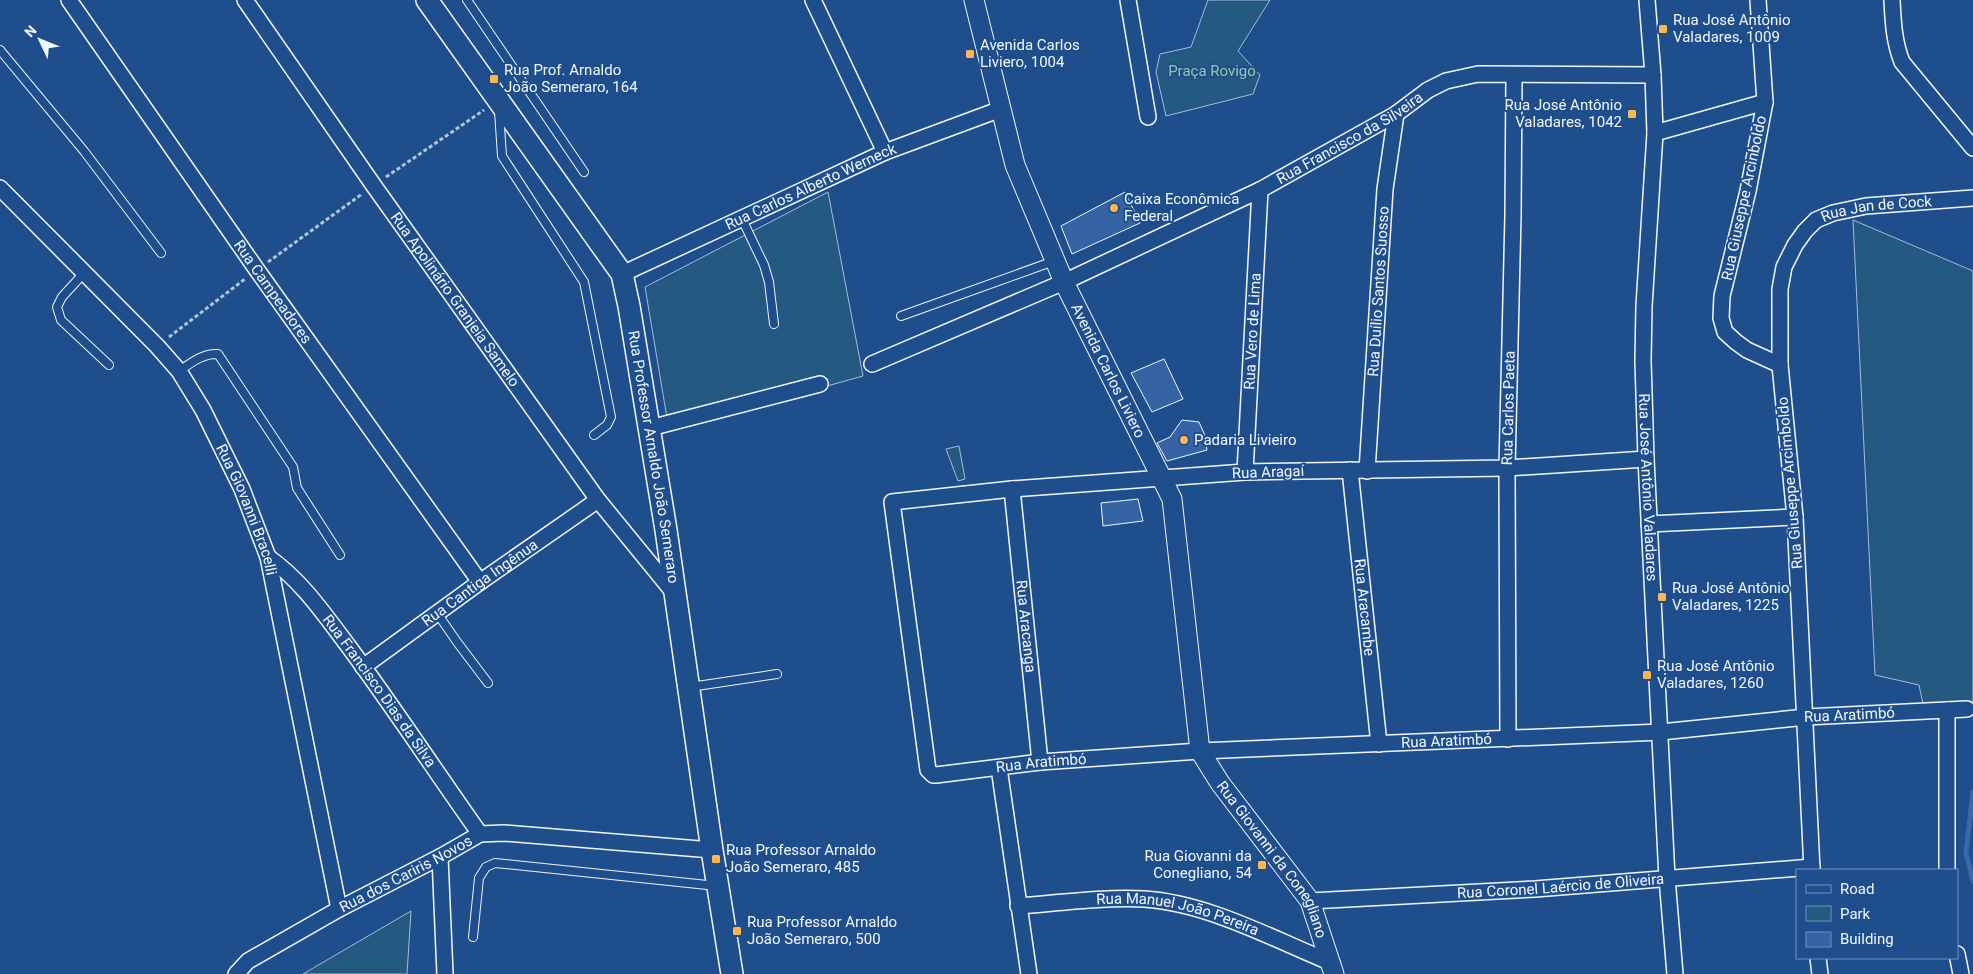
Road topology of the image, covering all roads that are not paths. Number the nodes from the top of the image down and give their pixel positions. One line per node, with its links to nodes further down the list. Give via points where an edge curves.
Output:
1 (69, 0): 53 (street, Rua Campeadores)
2 (245, 0): 48 (street, Rua Apolinário Granjeia Samelo)
3 (427, 0): 14 (main road, Rua Professor Arnaldo João Semeraro)
4 (468, 0): 22 (lane)
5 (813, 0): 21 (street)
6 (974, 0): 16 (street, Avenida Carlos Liviero)
7 (1128, 0): 18 (street)
8 (1647, 0): 12 (street, Rua José Antônio Valadares)
9 (1758, 0): 15 (street, Rua Giuseppe Arcinboldo)
10 (1892, 0): 20 (street, via 1897,50 1902,62)
11 (0, 50): 27 (lane, via 84,151)
12 (1653, 75): 13 (street, Rua Francisco da Silveira); 19 (street, Rua José Antônio Valadares)
13 (1514, 76): 17 (street, Rua Francisco da Silveira, via 1478,74 1446,81); 42 (street, Rua Carlos Paeta)
14 (499, 100): 30 (main road, Rua Professor Arnaldo João Semeraro); 40 (lane, via 502,156 584,282 611,417 607,425)
15 (1765, 102): 19 (street); 36 (street, Rua Giuseppe Arcinboldo, via 1748,191 1722,296 1721,318 1725,332 1736,342)
16 (1001, 109): 21 (street, Rua Carlos Alberto Werneck); 28 (street, Avenida Carlos Liviero, via 1014,165)
17 (1396, 114): 24 (street, Rua Francisco da Silveira); 44 (street, Rua Duílio Santos Suosso, via 1385,189)
18 (1148, 117)
19 (1655, 133): 41 (street, Rua José Antônio Valadares, via 1644,306)
20 (1973, 148)
21 (885, 152): 26 (street, Rua Carlos Alberto Werneck)
22 (584, 172)
23 (0, 188): 29 (street, Rua Giovanni Bracelli)
24 (1260, 190): 31 (street, Rua Francisco da Silveira); 45 (street, Rua Vero de Lima)
25 (1973, 198): 36 (street, Rua Jan de Cock, via 1866,206 1816,220 1795,245 1784,267 1780,289)
26 (742, 219): 30 (street, Rua Carlos Alberto Werneck); 33 (lane, via 764,265)
27 (161, 252)
28 (1054, 260): 31 (street, Avenida Carlos Liviero); 32 (lane)
29 (84, 273): 35 (lane, via 62,297 58,308 61,320); 37 (street, Rua Giovanni Bracelli)
30 (622, 274): 39 (main road, Rua Professor Arnaldo João Semeraro)
31 (1064, 282): 34 (street, Rua Francisco da Silveira); 46 (street, Avenida Carlos Liviero)
32 (900, 316)
33 (774, 324)
34 (872, 364)
35 (108, 365)
36 (1780, 365): 49 (street, Rua Giuseppe Arcimboldo)
37 (179, 371): 51 (lane, via 193,361 218,354 293,467 297,488); 52 (street, Rua Giovanni Bracelli, via 204,410 242,489)
38 (820, 384): 39 (street)
39 (650, 428): 54 (main road, Rua Professor Arnaldo João Semeraro)
40 (594, 435)
41 (1646, 459): 42 (street, Rua Aragaí); 50 (street, Rua José Antônio Valadares)
42 (1507, 468): 44 (street, Rua Aragaí); 64 (street, Rua Carlos Paeta)
43 (1350, 470): 44 (street, Rua Aragaí); 45 (street, Rua Aragaí); 65 (street, Rua Aracambe)
44 (1367, 471)
45 (1245, 472): 46 (street, Rua Aragaí)
46 (1162, 478): 47 (street, Rua Aragaí); 66 (street, Avenida Carlos Liviero, via 1172,499)
47 (1012, 490): 67 (street, Rua Aracanga); 69 (street, Rua Aragaí, via 892,502)
48 (598, 500): 53 (street, Rua Cantiga Ingênua); 54 (street, Rua Apolinário Granjeia Samelo)
49 (1795, 517): 50 (street); 62 (street, Rua Giuseppe Arcimboldo)
50 (1649, 524): 63 (street, Rua José Antônio Valadares)
51 (340, 556)
52 (268, 557): 56 (street, Rua Francisco Dias da Silva, via 295,579); 81 (street, Rua Giovanni Bracelli)
53 (480, 582): 55 (street, Rua Cantiga Ingênua)
54 (675, 594): 59 (main road, Rua Professor Arnaldo João Semeraro)
55 (437, 612): 56 (street, Rua Cantiga Ingênua); 58 (lane)
56 (363, 666): 70 (street, Rua Francisco Dias da Silva)
57 (777, 674): 59 (lane)
58 (488, 683)
59 (689, 687): 71 (main road, Rua Professor Arnaldo João Semeraro)
60 (1966, 709): 61 (street, Rua Aratimbó)
61 (1947, 710): 62 (street, Rua Aratimbó); 76 (street)
62 (1806, 718): 63 (street, Rua Aratimbó); 73 (street, Rua Giuseppe Arcimboldo)
63 (1660, 732): 64 (street, Rua Aratimbó); 77 (street, Rua José Antônio Valadares)
64 (1508, 739): 65 (street, Rua Aratimbó)
65 (1379, 744): 66 (street, Rua Aratimbó)
66 (1200, 751): 67 (street, Rua Aratimbó); 79 (street, Rua Giovanni da Conegliano, via 1220,783)
67 (1040, 762): 68 (street, Rua Aratimbó)
68 (999, 768): 69 (street, Rua Aratimbó, via 936,775); 80 (street)
69 (928, 770)
70 (480, 834): 71 (street, Rua dos Cariris Novos, via 504,833); 72 (street, Rua dos Cariris Novos)
71 (712, 850): 78 (main road, Rua Professor Arnaldo João Semeraro)
72 (440, 857): 81 (street, Rua dos Cariris Novos); 87 (street)
73 (1812, 868): 75 (street, Rua Coronel Laércio de Oliveira)
74 (1796, 869): 77 (street, Rua Coronel Laércio de Oliveira)
75 (1798, 869)
76 (1947, 869)
77 (1667, 878): 79 (street, Rua Coronel Laércio de Oliveira, via 1535,890); 90 (street, Rua José Antônio Valadares)
78 (718, 886): 82 (lane, via 494,863 486,867 479,878); 88 (main road, Rua Professor Arnaldo João Semeraro)
79 (1310, 901): 85 (street, Rua Giovanni da Conegliano)
80 (1018, 906): 85 (street, Rua Manuel João Pereira, via 1145,899 1195,909 1240,924); 89 (street)
81 (339, 909): 86 (street, Rua dos Cariris Novos, via 248,961)
82 (473, 937)
83 (1818, 959): 91 (street)
84 (1958, 959): 92 (street)
85 (1333, 968)
86 (236, 974)
87 (445, 974)
88 (732, 974)
89 (1029, 974)
90 (1675, 974)
91 (1820, 974)
92 (1961, 974)

